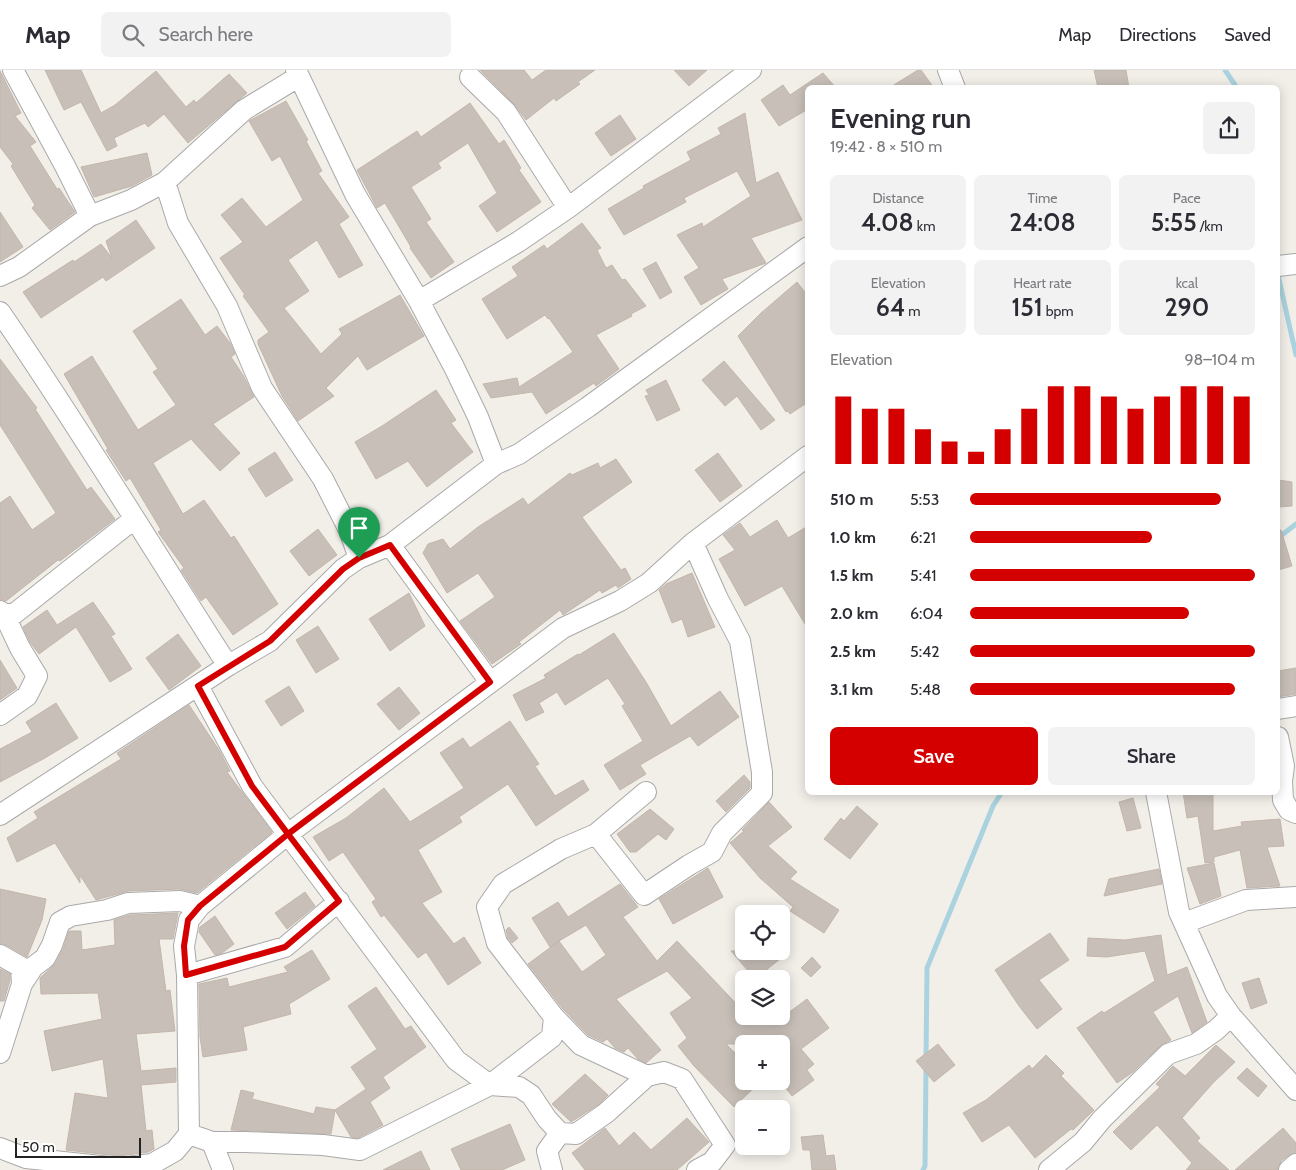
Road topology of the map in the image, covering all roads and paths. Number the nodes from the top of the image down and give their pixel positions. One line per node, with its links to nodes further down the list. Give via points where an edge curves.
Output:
1 (14, 70): 9 (street)
2 (751, 70): 8 (street)
3 (948, 70): 6 (street)
4 (297, 74): 7 (street, via 244,110); 12 (street, via 354,194)
5 (470, 77): 8 (street, via 506,112)
6 (954, 85)
7 (165, 182): 9 (street); 19 (street, via 178,223 227,306 262,388 323,480 349,530)
8 (568, 208): 12 (street)
9 (90, 216): 11 (street, via 19,267)
10 (805, 249): 15 (street, via 588,407 518,454)
11 (0, 276)
12 (418, 302): 15 (street, via 454,367)
13 (0, 312): 16 (street, via 40,369)
14 (805, 458): 17 (street)
15 (496, 464): 18 (street)
16 (134, 519): 20 (street, via 14,614); 21 (street)
17 (693, 543): 22 (street, via 649,583 620,601 563,628); 33 (street, via 740,641 762,772 762,793 722,833 712,852 644,895)
18 (390, 545): 19 (street); 22 (street)
19 (359, 558): 21 (street, via 343,569 270,641)
20 (2, 612): 26 (street, via 36,676 26,696)
21 (229, 665): 23 (street)
22 (490, 682): 32 (street)
23 (198, 686): 31 (street); 32 (street, via 252,786)
24 (1296, 706): 25 (street)
25 (1280, 709)
26 (0, 715)
27 (1280, 747): 30 (street, via 1284,766 1283,800 1289,810)
28 (646, 792): 33 (street)
29 (1157, 795): 37 (street, via 1179,912)
30 (1296, 813)
31 (0, 815)
32 (288, 834): 35 (street); 36 (street)
33 (596, 834): 42 (street, via 561,849 503,884 487,908 496,942)
34 (1296, 897): 37 (street, via 1246,900)
35 (339, 901): 39 (street, via 285,947); 45 (street, via 456,1060)
36 (200, 906): 39 (street, via 188,920 184,946); 40 (street, via 180,901 128,903 71,916 60,922 45,958 33,967)
37 (1184, 923): 41 (street, via 1217,996)
38 (0, 955): 40 (street, via 21,967)
39 (186, 975): 48 (street)
40 (22, 984): 43 (street)
41 (1231, 1016): 46 (street); 57 (street, via 1196,1044 1168,1054 1102,1118 1083,1142)
42 (554, 1017): 44 (street, via 581,1045); 45 (street, via 552,1036)
43 (0, 1053)
44 (647, 1076): 47 (street, via 606,1113 576,1134); 56 (street, via 664,1072 682,1079 725,1145 712,1162)
45 (490, 1086): 47 (street, via 519,1087 531,1095); 49 (street, via 360,1150 323,1145)
46 (1296, 1090)
47 (560, 1133): 55 (street, via 547,1151)
48 (189, 1134): 49 (street); 52 (street, via 176,1151)
49 (212, 1142): 54 (street)
50 (0, 1148): 53 (street, via 26,1158)
51 (1296, 1164): 58 (street)
52 (153, 1167): 53 (street)
53 (119, 1169)
54 (223, 1170)
55 (552, 1170)
56 (698, 1170)
57 (1049, 1170)
58 (1289, 1170)

